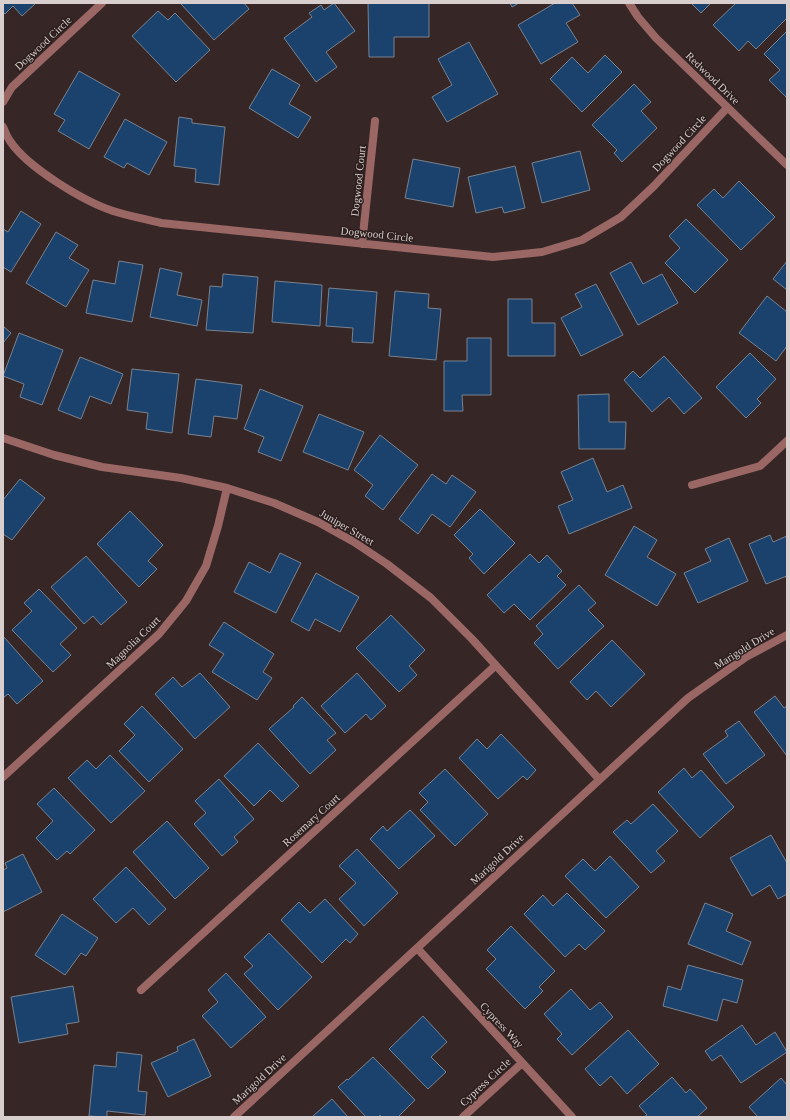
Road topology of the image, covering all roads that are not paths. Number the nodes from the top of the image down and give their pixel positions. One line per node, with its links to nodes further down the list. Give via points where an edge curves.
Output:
1 (102, 3): 3 (street, Dogwood Circle, via 12,87)
2 (629, 3): 4 (street, Redwood Drive, via 656,38)
3 (3, 102)
4 (727, 108): 7 (street, Redwood Drive); 8 (street, Dogwood Circle, via 654,186 621,217 582,240 542,252 493,257)
5 (375, 121): 8 (street, Dogwood Court)
6 (3, 127): 8 (street, Dogwood Circle, via 10,141 48,176 80,197 113,211 161,223)
7 (787, 165)
8 (362, 244)
9 (3, 438): 12 (street, Juniper Street, via 102,467 181,478)
10 (787, 441): 11 (street, via 760,466)
11 (692, 485)
12 (227, 488): 14 (street, Juniper Street, via 274,503 318,522 354,542 431,598); 15 (street, Magnolia Court, via 206,566 186,601 159,634)
13 (787, 635): 16 (street, Marigold Drive, via 746,657 688,698)
14 (495, 666): 16 (street, Juniper Street); 18 (street, Rosemary Court)
15 (3, 777)
16 (600, 779): 17 (street, Marigold Drive)
17 (416, 948): 19 (street, Cypress Way); 20 (street, Marigold Drive)
18 (141, 990)
19 (522, 1063): 21 (street, Cypress Circle); 22 (street, Cypress Way)
20 (234, 1117)
21 (463, 1117)
22 (572, 1117)

